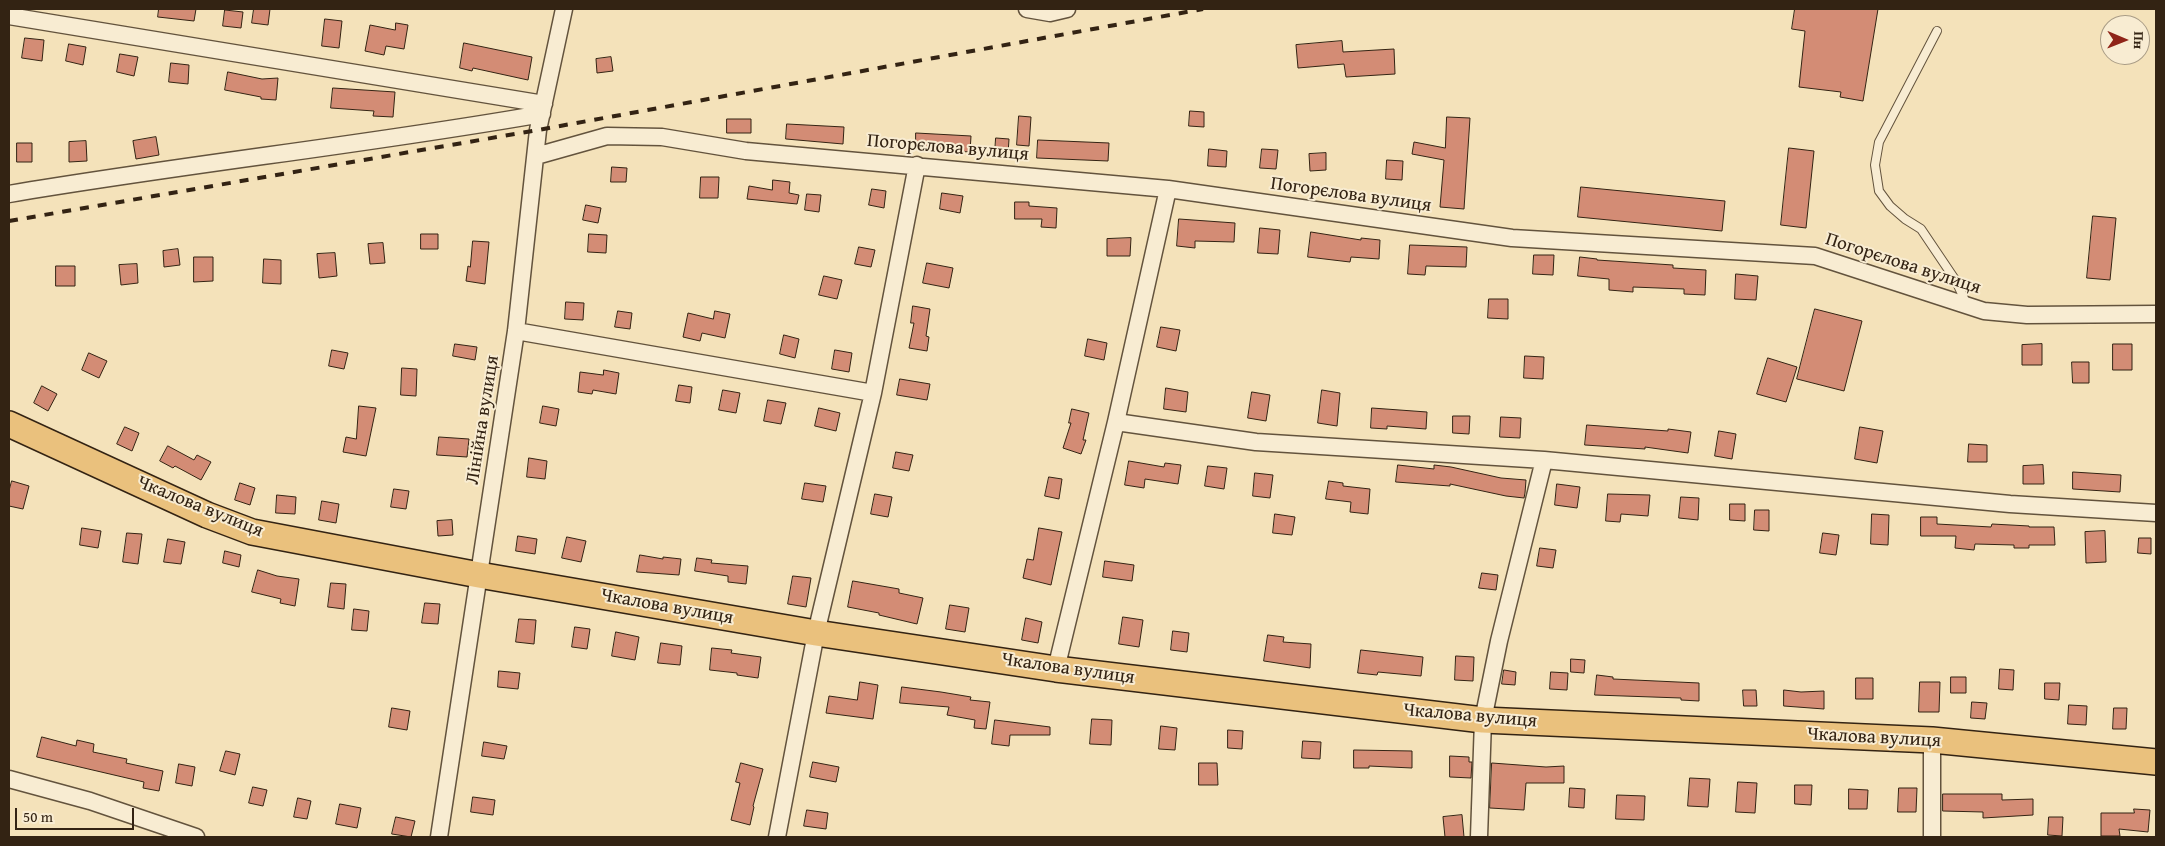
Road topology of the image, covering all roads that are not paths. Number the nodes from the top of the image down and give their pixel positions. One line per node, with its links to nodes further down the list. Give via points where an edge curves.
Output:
1 (564, 9): 6 (street, Лінійна вулиця)
2 (1027, 9): 3 (street, via 1050,13)
3 (1067, 9)
4 (9, 16): 6 (street)
5 (1936, 31): 11 (lane, via 1880,142 1875,165 1879,191 1904,219 1921,229 1956,281)
6 (543, 109): 7 (street, Лінійна вулиця); 10 (street, via 444,131 127,174)
7 (536, 156): 8 (street, Погорєлова вулиця, via 607,136 662,137 746,151); 13 (street, Лінійна вулиця)
8 (917, 165): 9 (street, Погорєлова вулиця); 14 (street)
9 (1168, 189): 11 (street, Погорєлова вулиця, via 1512,238 1816,256); 15 (street)
10 (9, 194)
11 (1967, 305): 12 (street, Погорєлова вулиця, via 1984,311 2027,315)
12 (2156, 314)
13 (516, 331): 14 (street); 19 (street, Лінійна вулиця)
14 (873, 392): 20 (street)
15 (1116, 422): 17 (street, via 1256,442); 21 (street)
16 (9, 424): 19 (main road, Чкалова вулиця, via 252,532)
17 (1544, 460): 18 (street, via 2010,504); 22 (street)
18 (2156, 513)
19 (480, 575): 20 (main road, Чкалова вулиця); 27 (street, Лінійна вулиця)
20 (816, 633): 21 (main road, Чкалова вулиця); 28 (street)
21 (1056, 669): 22 (main road, Чкалова вулиця)
22 (1483, 720): 23 (main road, Чкалова вулиця); 29 (street)
23 (1932, 740): 24 (main road, Чкалова вулиця); 30 (street)
24 (2156, 762)
25 (9, 779): 26 (street, via 90,801)
26 (196, 837)
27 (439, 837)
28 (777, 837)
29 (1479, 837)
30 (1932, 837)

